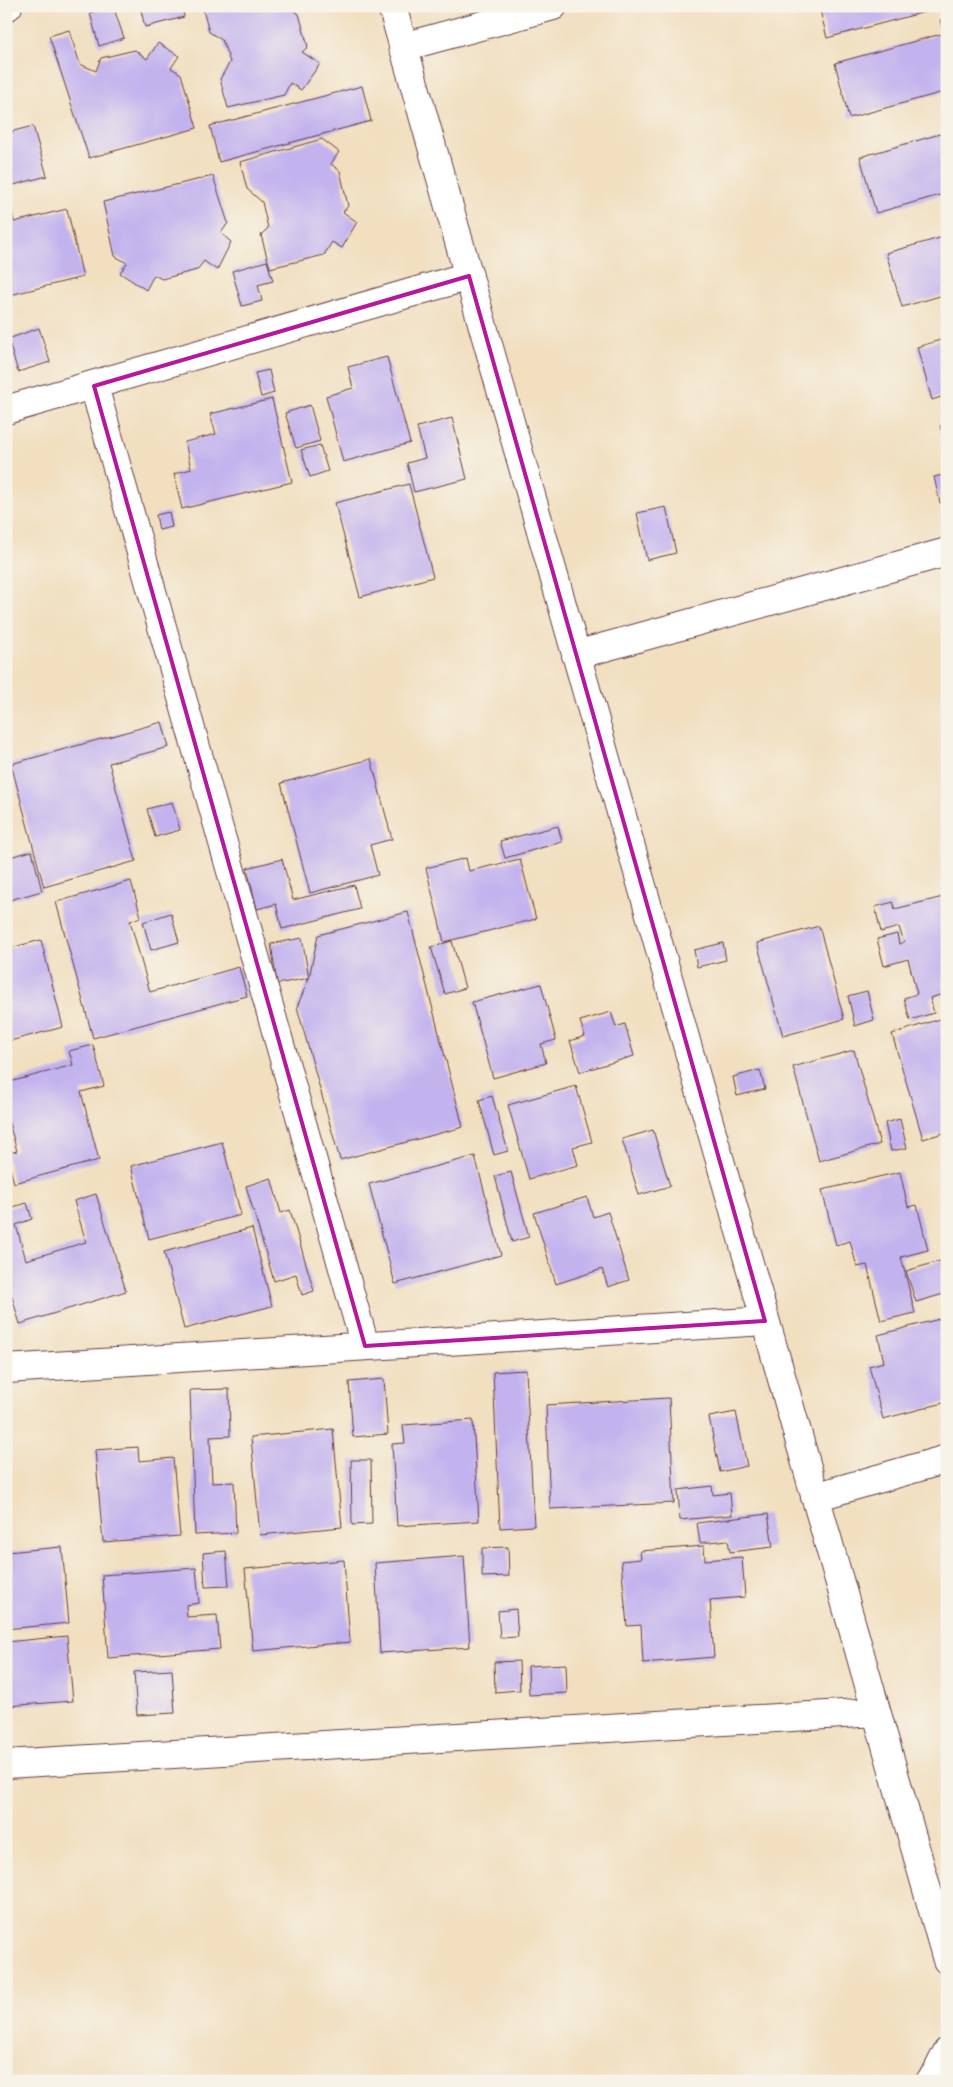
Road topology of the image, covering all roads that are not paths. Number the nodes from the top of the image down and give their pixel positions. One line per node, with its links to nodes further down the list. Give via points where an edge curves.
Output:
1 (392, 6): 3 (street)
2 (553, 6): 3 (street)
3 (403, 47): 4 (street)
4 (469, 276): 5 (street); 8 (street)
5 (94, 386): 6 (street); 10 (street)
6 (6, 410)
7 (947, 552): 8 (street)
8 (576, 654): 9 (street)
9 (765, 1321): 10 (street); 13 (street)
10 (365, 1346): 11 (street)
11 (6, 1369)
12 (947, 1459): 13 (street)
13 (815, 1496): 14 (street)
14 (876, 1712): 15 (street); 16 (street)
15 (6, 1764)
16 (947, 1960)
17 (947, 2052): 18 (street)
18 (930, 2081)

